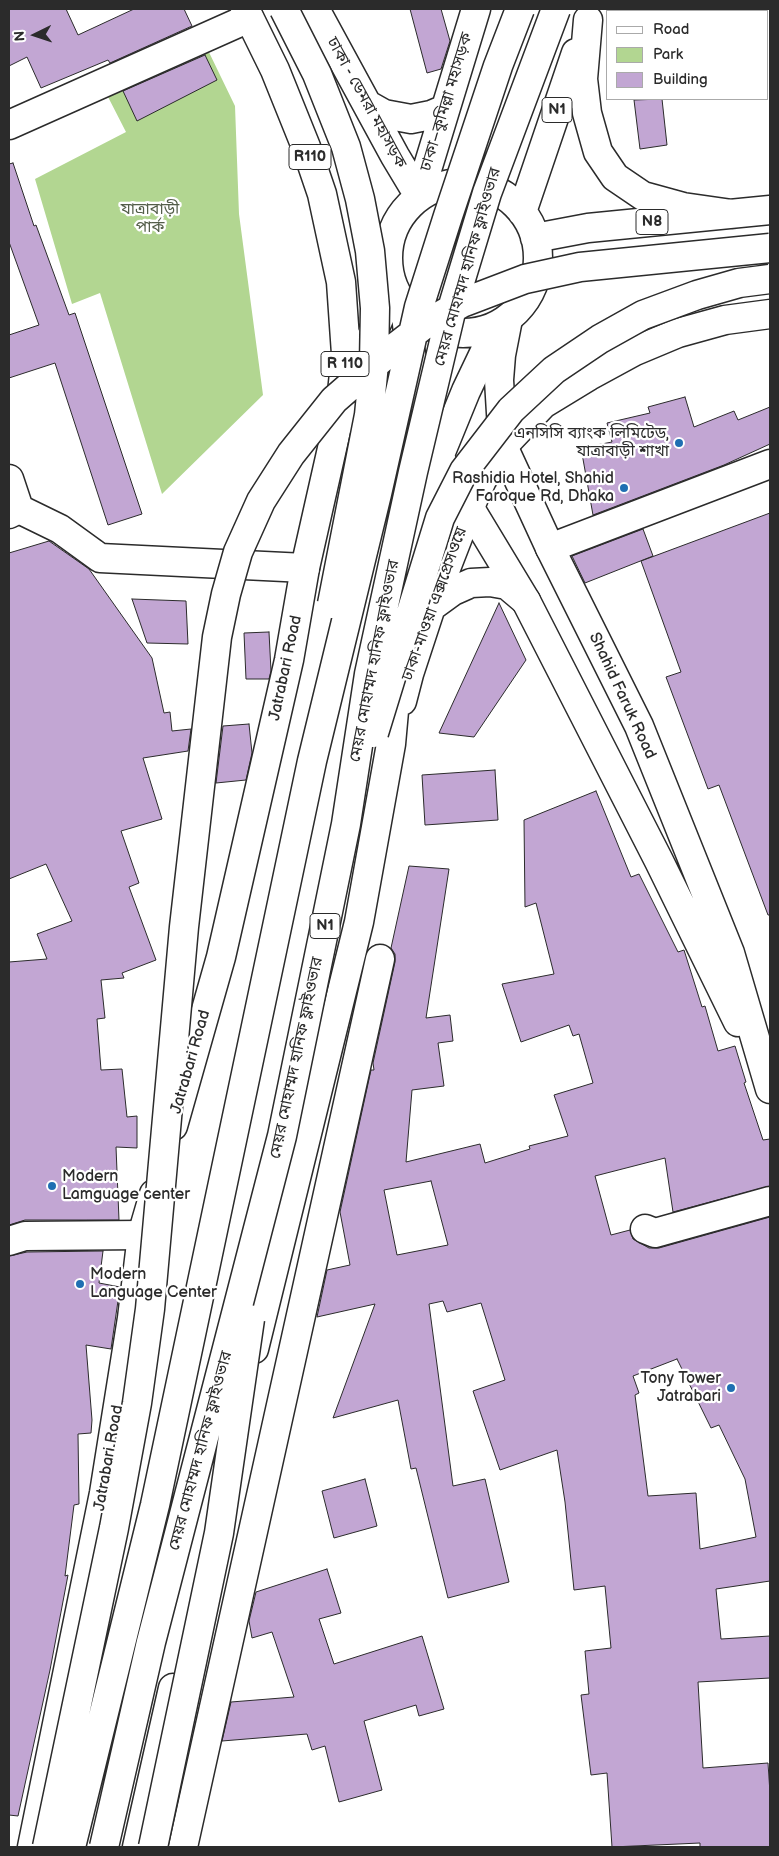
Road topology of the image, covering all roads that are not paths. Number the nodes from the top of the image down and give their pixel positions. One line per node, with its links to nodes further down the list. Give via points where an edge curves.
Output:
1 (284, 9): 34 (main road, bridge, via 317,74 346,147 370,251 375,308 369,415 325,640)
2 (315, 9): 8 (main road, ঢাকা - ডেমরা মহাসড়ক)
3 (476, 9): 9 (main road, ঢাকা–কুমিল্লা মহাসড়ক)
4 (520, 9): 34 (main road, মেয়র মোহাম্মদ হানিফ ফ্লাইওভার, bridge, via 498,66 419,307)
5 (556, 9): 35 (main road, মেয়র মোহাম্মদ হানিফ ফ্লাইওভার / N1, bridge, via 486,193 451,312 369,674)
6 (247, 13): 10 (main road); 19 (main road, R110, via 275,70 322,194 341,282)
7 (590, 14): 13 (main road, N1); 14 (main road, via 583,79 587,113 598,152 615,177 643,196 683,207)
8 (368, 105): 9 (main road, via 384,114 406,119); 11 (main road, ঢাকা - ডেমরা মহাসড়ক)
9 (445, 109): 11 (main road, ঢাকা–কুমিল্লা মহাসড়ক)
10 (9, 125)
11 (419, 196): 13 (main road, via 452,184 472,183 508,198); 18 (main road, via 400,214 389,242 388,265)
12 (770, 210): 14 (main road, N8)
13 (522, 212): 15 (main road)
14 (732, 214): 15 (main road, N8, via 588,228)
15 (535, 238): 21 (main road, via 538,253 534,283 528,297)
16 (770, 248): 44 (main road, bridge, via 580,267 525,279 462,302 424,325 334,400 291,454 266,493 238,552 217,636 184,927 150,1309 137,1403)
17 (770, 279): 35 (main road, bridge, via 739,283 643,315 554,370 511,410 490,436 464,471 440,518)
18 (399, 297): 21 (main road, via 420,320 438,330 478,333); 22 (main road, Jatrabari Road); 24 (main road, Shahid Faruk Road)
19 (344, 314): 22 (main road, R 110, via 346,354)
20 (770, 314): 23 (main road, ঢাকা-মাওয়া এক্সপ্রেসওয়ে, via 716,322 635,351 543,404)
21 (502, 322): 23 (main road, Shahid Faruk Road, via 499,380); 24 (main road, via 466,392)
22 (340, 413): 24 (main road); 30 (main road, Jatrabari Road)
23 (503, 446): 27 (main road, ঢাকা-মাওয়া এক্সপ্রেসওয়ে); 29 (main road, Shahid Faruk Road)
24 (439, 457): 27 (main road, Shahid Faruk Road); 33 (main road, via 404,606)
25 (770, 464): 29 (main road)
26 (9, 479): 28 (main road)
27 (469, 509): 31 (main road, Shahid Faruk Road); 32 (main road, ঢাকা-মাওয়া এক্সপ্রেসওয়ে)
28 (14, 511): 30 (main road, via 60,529 100,558)
29 (550, 548): 37 (main road, Shahid Faruk Road, via 639,726 730,953)
30 (305, 568): 41 (main road, Jatrabari Road, via 289,660 221,957)
31 (526, 601): 32 (main road, via 507,586 490,582 471,583); 37 (main road, Shahid Faruk Road)
32 (431, 607): 33 (main road, ঢাকা-মাওয়া এক্সপ্রেসওয়ে)
33 (391, 744): 47 (main road, via 358,922)
34 (312, 761): 45 (main road, মেয়র মোহাম্মদ হানিফ ফ্লাইওভার, bridge, via 155,1505)
35 (346, 824): 38 (main road, মেয়র মোহাম্মদ হানিফ ফ্লাইওভার / N1, bridge)
36 (380, 959): 49 (main road)
37 (768, 1082)
38 (282, 1136): 46 (main road, মেয়র মোহাম্মদ হানিফ ফ্লাইওভার / N1, bridge, via 151,1642); 48 (main road, bridge, via 252,1303 219,1533)
39 (770, 1201): 40 (main road, via 655,1233)
40 (645, 1229)
41 (142, 1235): 42 (main road, via 25,1236); 43 (main road, Jatrabari Road, via 104,1494)
42 (9, 1241)
43 (32, 1847)
44 (47, 1847)
45 (71, 1847)
46 (104, 1847)
47 (137, 1847)
48 (153, 1847)
49 (183, 1847)

